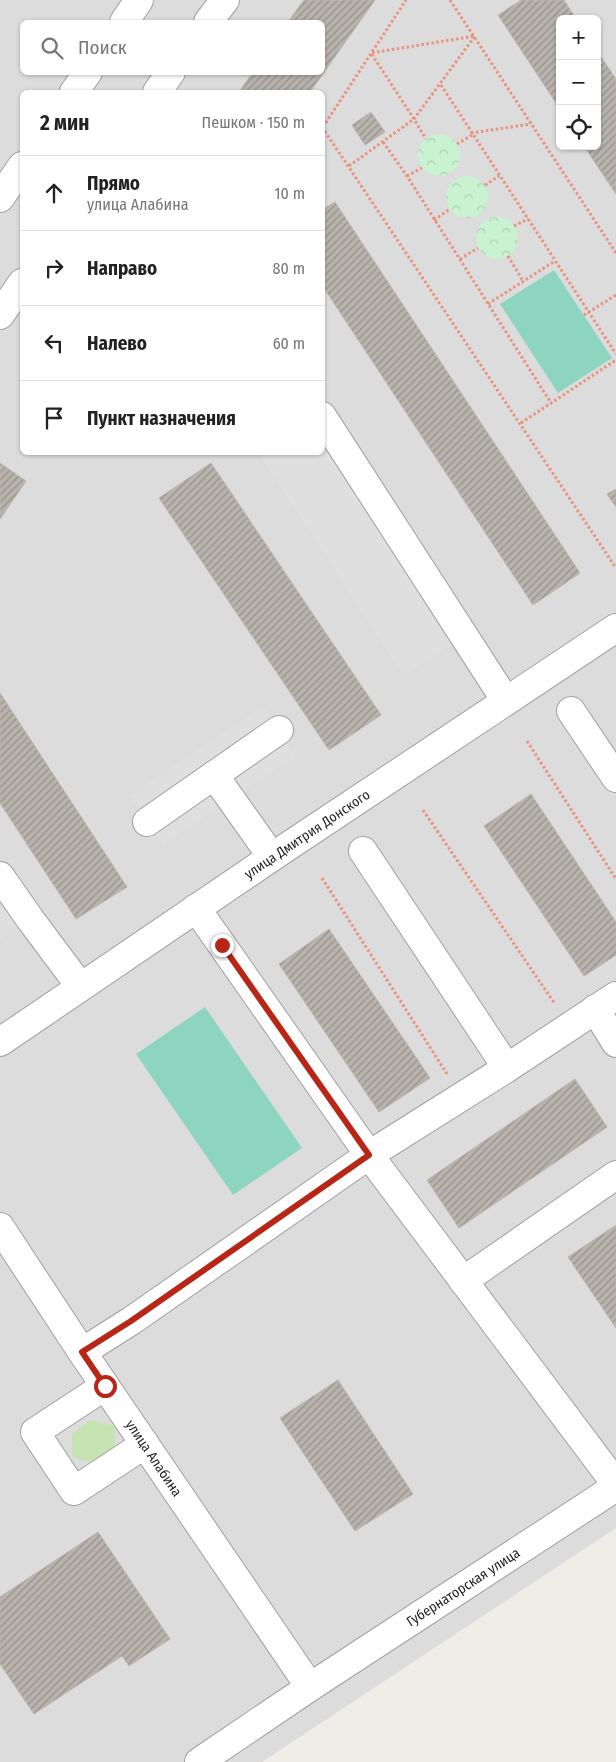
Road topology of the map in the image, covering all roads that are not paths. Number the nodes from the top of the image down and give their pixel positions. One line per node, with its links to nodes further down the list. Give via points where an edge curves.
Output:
1 (139, 0): 3 (street)
2 (224, 0): 4 (street)
3 (125, 20)
4 (209, 20)
5 (86, 75): 7 (street)
6 (170, 75): 8 (street)
7 (75, 90)
8 (158, 90)
9 (20, 169): 10 (street)
10 (0, 198)
11 (20, 285): 12 (street)
12 (0, 314)
13 (325, 421): 15 (street)
14 (616, 628): 15 (street, улица Дмитрия Донского)
15 (506, 701): 22 (street, улица Дмитрия Донского)
16 (571, 711): 19 (street)
17 (278, 730): 18 (street)
18 (214, 775): 20 (street); 22 (street)
19 (616, 778)
20 (148, 822)
21 (363, 851): 29 (street)
22 (272, 857): 24 (street, улица Дмитрия Донского)
23 (0, 876): 25 (street)
24 (196, 908): 25 (street, улица Дмитрия Донского); 30 (street)
25 (80, 986): 27 (street, улица Дмитрия Донского)
26 (606, 1002): 28 (street); 29 (street)
27 (0, 1042)
28 (616, 1042)
29 (507, 1068): 30 (street)
30 (369, 1155): 33 (street); 34 (street)
31 (616, 1175): 33 (street)
32 (0, 1227): 34 (street, улица Алабина)
33 (462, 1281): 37 (street)
34 (82, 1352): 35 (street, улица Алабина)
35 (105, 1386): 36 (street, улица Алабина); 36 (street, via 35,1432 74,1491)
36 (145, 1444): 38 (street, улица Алабина)
37 (616, 1486): 38 (street, Губернаторская улица)
38 (310, 1687): 39 (street, Губернаторская улица)
39 (199, 1762)

